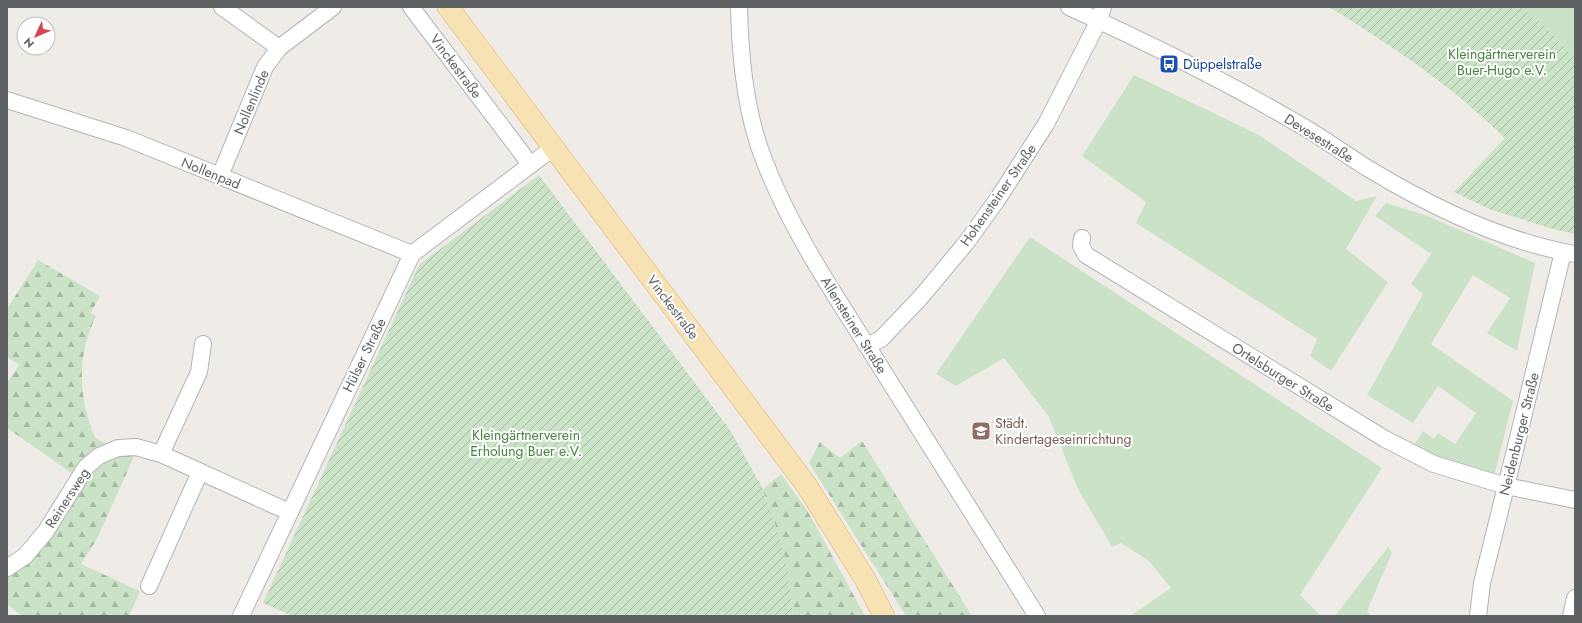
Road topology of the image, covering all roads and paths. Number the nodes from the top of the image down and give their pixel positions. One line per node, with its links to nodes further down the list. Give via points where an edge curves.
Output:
1 (222, 7): 8 (street)
2 (332, 7): 8 (street, Nollenlinde)
3 (412, 7): 11 (street, Vinckestraße)
4 (448, 7): 10 (main road, Vinckestraße)
5 (739, 7): 17 (street, Allensteiner Straße, via 739,34 745,87 763,159 804,244)
6 (1069, 7): 7 (street, Devesestraße)
7 (1101, 14): 14 (street, Devesestraße, via 1297,122 1370,170 1442,209 1505,235); 17 (street, Hohensteiner Straße, via 1046,124 997,200 966,243 921,297 881,339)
8 (279, 48): 12 (street, Nollenlinde, via 265,67)
9 (7, 100): 12 (street, Nollenpad, via 126,138)
10 (553, 148): 11 (street, Hülser Straße); 27 (main road, Vinckestraße, via 807,486 865,579)
11 (530, 164): 15 (street, Hülser Straße)
12 (220, 176): 15 (street, Nollenpad)
13 (1082, 238): 20 (street, Ortelsburger Straße, via 1081,246 1086,255 1385,439 1434,464)
14 (1569, 253): 20 (street, Neidenburger Straße)
15 (412, 254): 22 (street, Hülser Straße)
16 (203, 344): 18 (street, via 199,372)
17 (867, 346): 28 (street, Allensteiner Straße)
18 (161, 454): 19 (street, Reinersweg); 23 (street, Reinersweg, via 136,447 118,448 99,456 86,467 46,531 25,556)
19 (200, 472): 22 (street, Reinersweg); 24 (street)
20 (1506, 486): 21 (street, Ortelsburger Straße); 29 (street, Neidenburger Straße, via 1482,582)
21 (1575, 500)
22 (290, 512): 26 (street, Hülser Straße)
23 (7, 568)
24 (149, 586)
25 (1575, 598): 30 (street)
26 (241, 616)
27 (884, 616)
28 (1037, 616)
29 (1478, 616)
30 (1571, 616)

